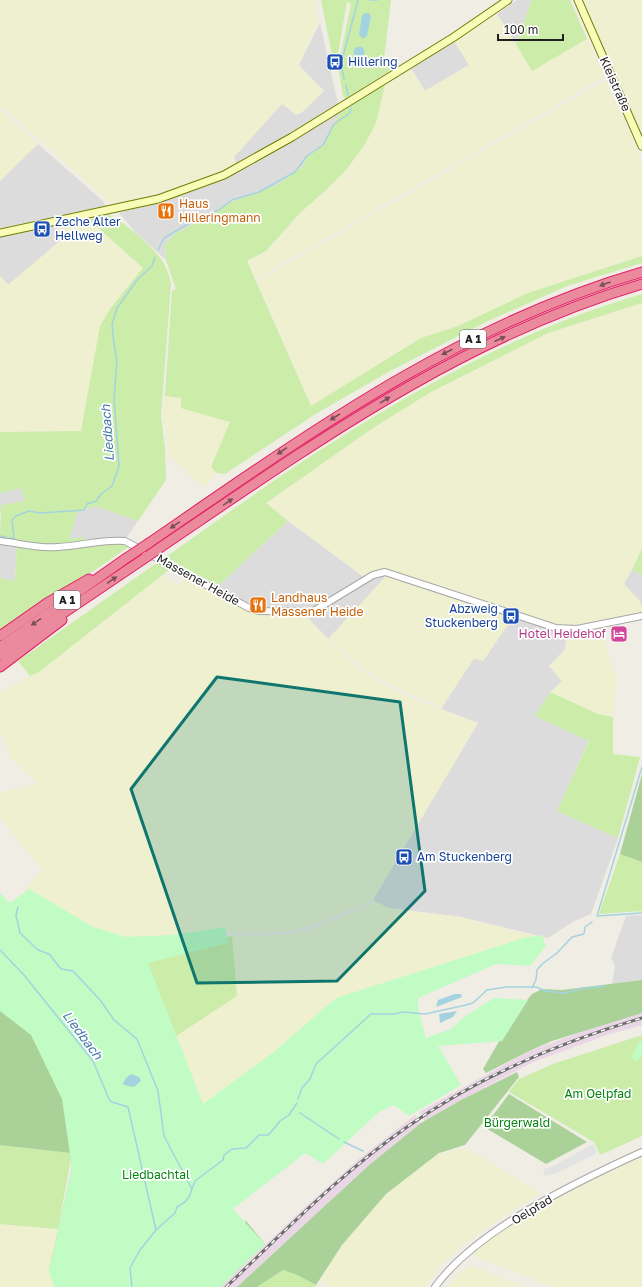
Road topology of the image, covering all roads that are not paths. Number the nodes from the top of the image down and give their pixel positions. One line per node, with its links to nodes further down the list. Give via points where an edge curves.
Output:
1 (508, 0): 4 (main road, via 454,37 298,133 224,175 158,199)
2 (578, 0): 3 (main road, Kleistraße)
3 (642, 146)
4 (0, 233)
5 (642, 272): 9 (highway, A 1, one-way to 9, bridge, via 520,317 403,375 314,429 126,559 47,603)
6 (642, 284): 9 (highway, A 1, one-way to 6, bridge, via 52,629 90,596 161,547 316,442 415,381 525,327)
7 (0, 541): 8 (street, Massener Heide, via 57,548 91,542 126,542 248,608 259,611 312,612 373,575 385,572 556,628 577,629)
8 (642, 616)
9 (9, 642): 10 (highway); 11 (highway); 12 (highway)
10 (0, 647)
11 (0, 656)
12 (0, 667)
13 (642, 1152): 14 (street, Oelpfad, via 546,1200 490,1236 453,1266)
14 (435, 1287)

